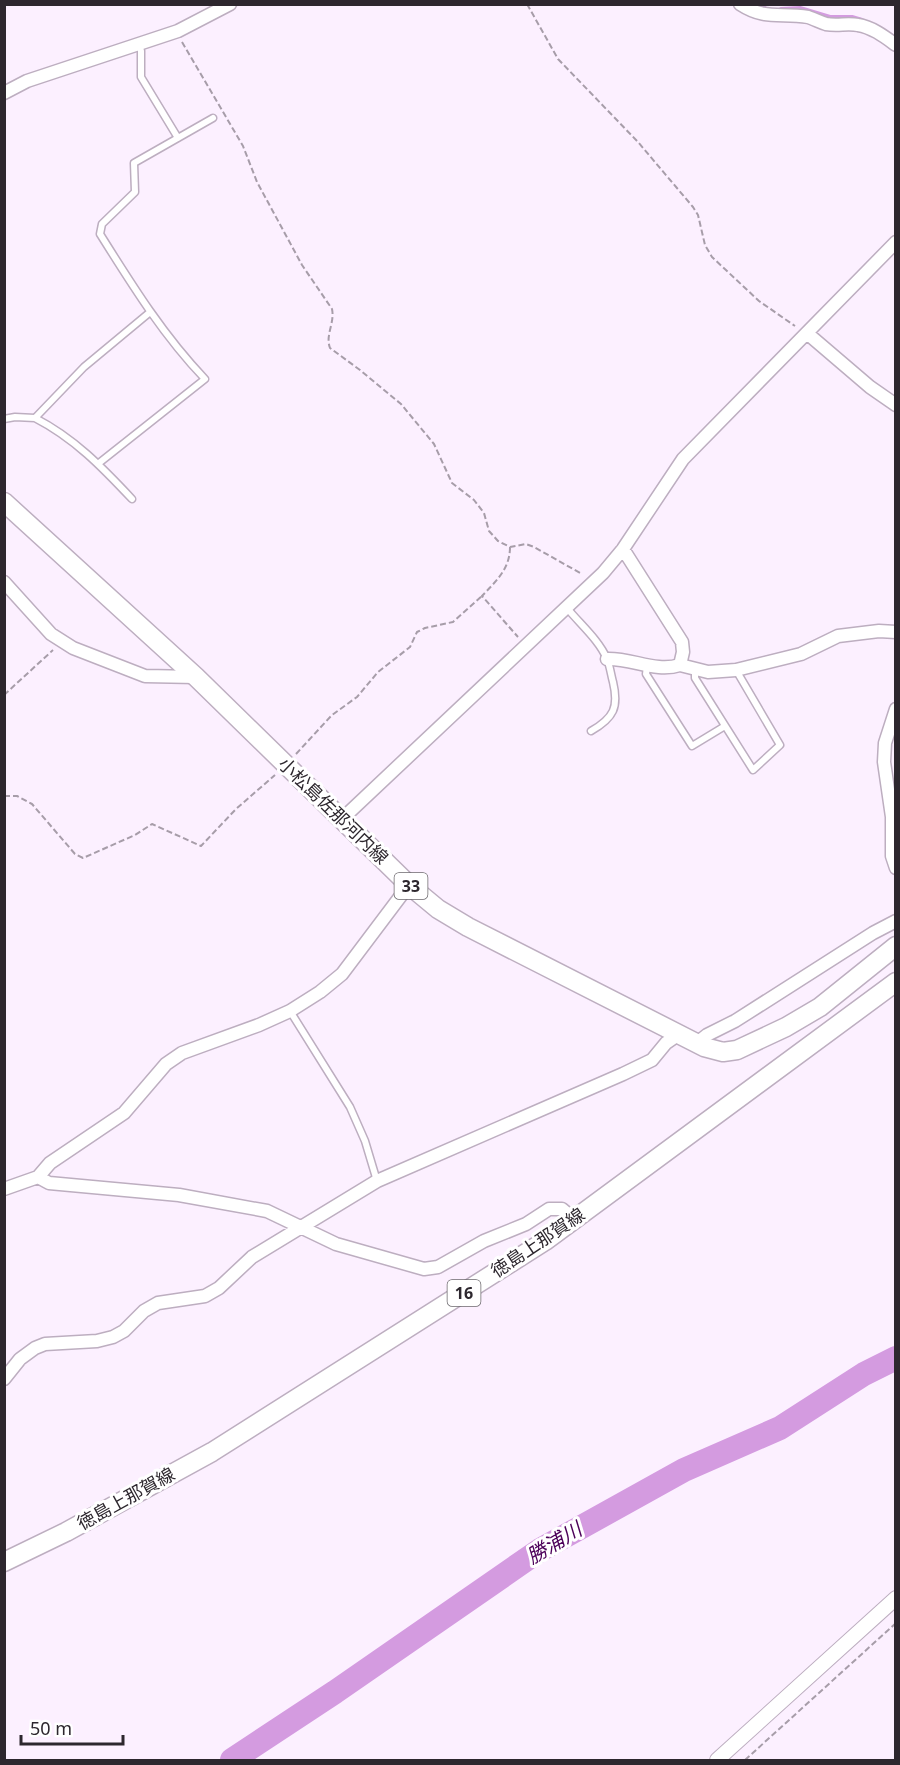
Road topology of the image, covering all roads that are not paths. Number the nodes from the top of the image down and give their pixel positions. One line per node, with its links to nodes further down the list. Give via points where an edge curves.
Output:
1 (230, 4): 3 (street, via 178,31)
2 (740, 4): 4 (street, via 771,16 808,18 838,26 858,25)
3 (139, 43): 5 (street, via 27,81); 7 (lane, via 141,77)
4 (896, 45)
5 (5, 93)
6 (213, 118): 7 (lane)
7 (178, 138): 9 (lane, via 134,163 135,192 102,224 100,234)
8 (896, 242): 10 (street)
9 (149, 313): 12 (lane, via 84,367); 14 (lane, via 204,379)
10 (807, 333): 11 (street); 17 (street, via 683,459)
11 (896, 405)
12 (35, 418): 13 (lane); 14 (lane)
13 (4, 419)
14 (99, 463): 15 (lane)
15 (132, 499)
16 (4, 502): 26 (main road, 小松島佐那河内線 / 33)
17 (623, 549): 19 (street); 22 (street, via 682,642)
18 (4, 582): 26 (street, via 61,642 145,676)
19 (567, 608): 21 (lane); 30 (street)
20 (896, 632): 25 (street, via 838,636 801,654)
21 (607, 659): 23 (street, via 619,658); 29 (lane, via 617,703 609,718)
22 (680, 665): 23 (street); 24 (street)
23 (647, 666): 28 (lane, via 646,674 692,746)
24 (695, 668): 25 (street, via 708,672); 28 (lane, via 695,678)
25 (736, 670): 28 (lane, via 780,745 753,770)
26 (196, 677): 30 (main road, 小松島佐那河内線 / 33)
27 (896, 709): 31 (street, via 885,743 884,762)
28 (726, 726)
29 (591, 731)
30 (342, 819): 32 (main road, 小松島佐那河内線 / 33)
31 (896, 868)
32 (409, 885): 36 (street, via 342,974); 37 (main road, 小松島佐那河内線 / 33, via 468,927)
33 (896, 921): 38 (street)
34 (896, 946): 38 (main road, 小松島佐那河内線 / 33, via 820,1007 751,1045 723,1052)
35 (896, 982): 42 (main road, 徳島上那賀線 / 16)
36 (290, 1011): 39 (street, via 182,1053 166,1064 124,1113 50,1163); 40 (lane, via 350,1107)
37 (679, 1034): 38 (main road, 小松島佐那河内線 / 33); 40 (street, via 652,1060)
38 (696, 1043)
39 (38, 1177): 41 (street); 43 (street, via 49,1183 179,1194 232,1203 267,1211)
40 (377, 1181): 43 (street)
41 (4, 1190)
42 (574, 1219): 43 (street, via 562,1209 549,1209 438,1267 424,1269 336,1244); 45 (main road, 徳島上那賀線 / 16, via 212,1452)
43 (301, 1226): 44 (street, via 252,1257 219,1288 204,1296 158,1303 113,1337 35,1348)
44 (4, 1379)
45 (4, 1562)
46 (896, 1598): 47 (street)
47 (717, 1761)

